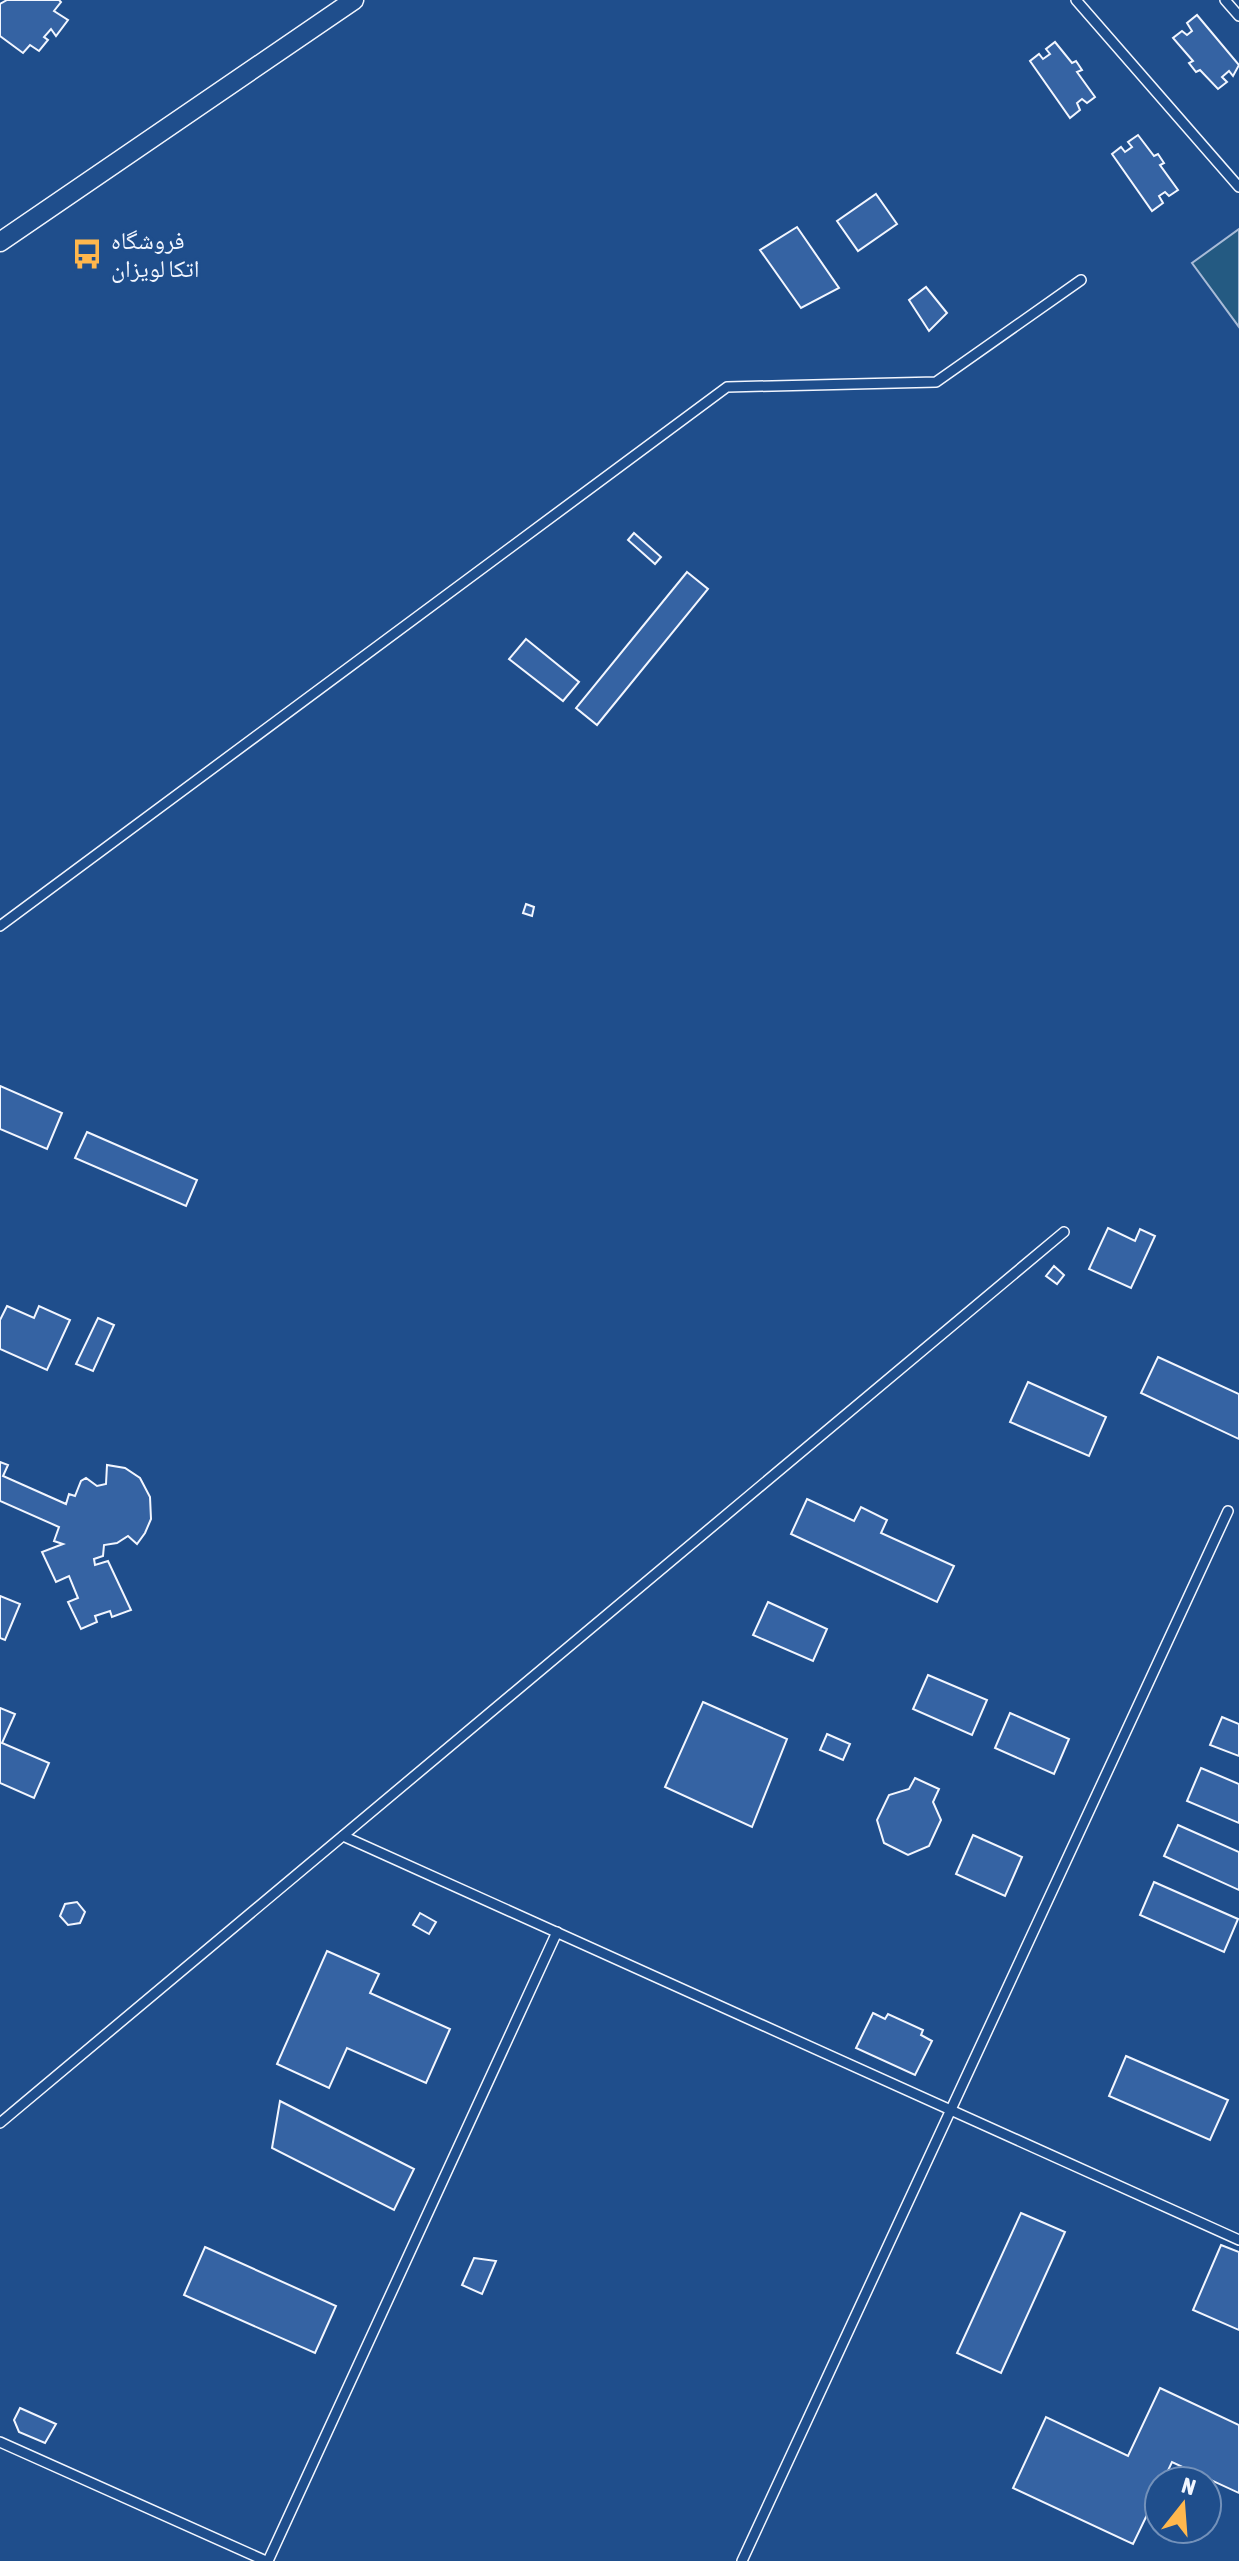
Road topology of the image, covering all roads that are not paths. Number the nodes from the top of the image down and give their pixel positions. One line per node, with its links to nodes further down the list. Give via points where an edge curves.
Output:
1 (354, 0): 6 (street)
2 (1076, 0): 5 (lane)
3 (1225, 0): 4 (lane)
4 (1239, 16)
5 (1239, 187)
6 (0, 242)
7 (1081, 280): 8 (lane, via 936,382 727,387)
8 (0, 926)
9 (1064, 1232): 11 (lane)
10 (1228, 1511): 13 (lane)
11 (343, 1836): 12 (lane); 14 (lane)
12 (557, 1932): 13 (lane); 17 (lane)
13 (951, 2110): 15 (lane); 18 (lane)
14 (0, 2123)
15 (1239, 2240)
16 (0, 2442): 17 (lane)
17 (267, 2561)
18 (742, 2561)

